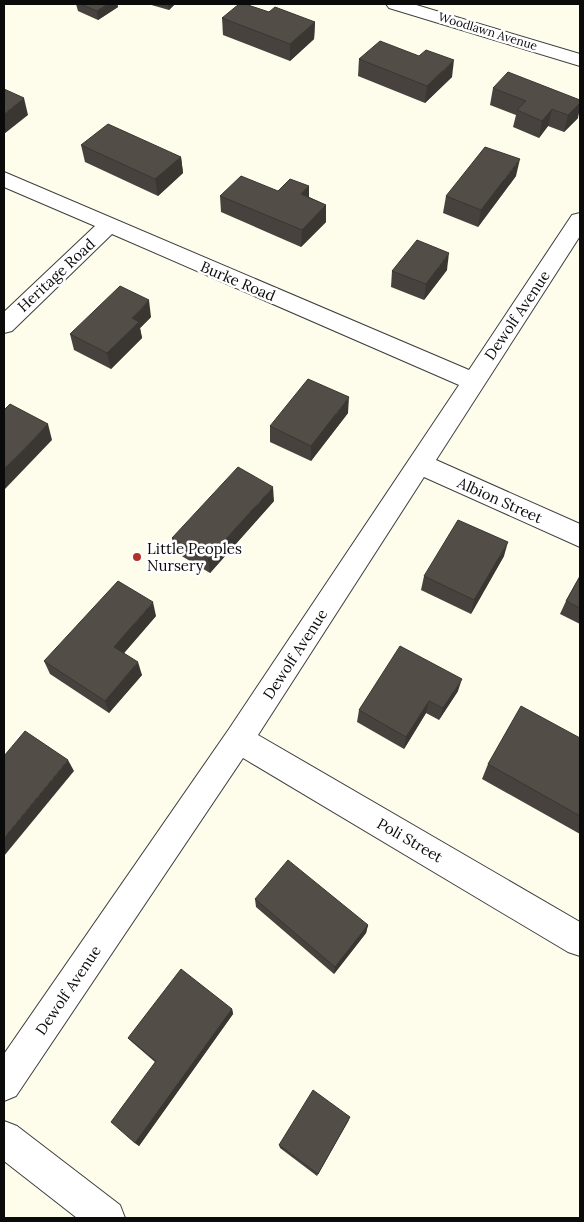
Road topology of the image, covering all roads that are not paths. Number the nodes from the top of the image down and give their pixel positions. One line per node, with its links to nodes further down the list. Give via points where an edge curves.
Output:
1 (395, 4): 2 (street, Woodlawn Avenue)
2 (580, 60)
3 (4, 179): 5 (street, Burke Road)
4 (580, 220): 7 (street, Dewolf Avenue)
5 (109, 225): 6 (street, Heritage Road); 7 (street, Burke Road)
6 (4, 325)
7 (473, 381): 8 (street, Dewolf Avenue)
8 (419, 464): 9 (street, Albion Street); 10 (street, Dewolf Avenue)
9 (580, 536)
10 (239, 740): 11 (street, Poli Street); 12 (street, Dewolf Avenue)
11 (580, 940)
12 (4, 1084)
13 (4, 1139): 14 (street)
14 (107, 1218)

